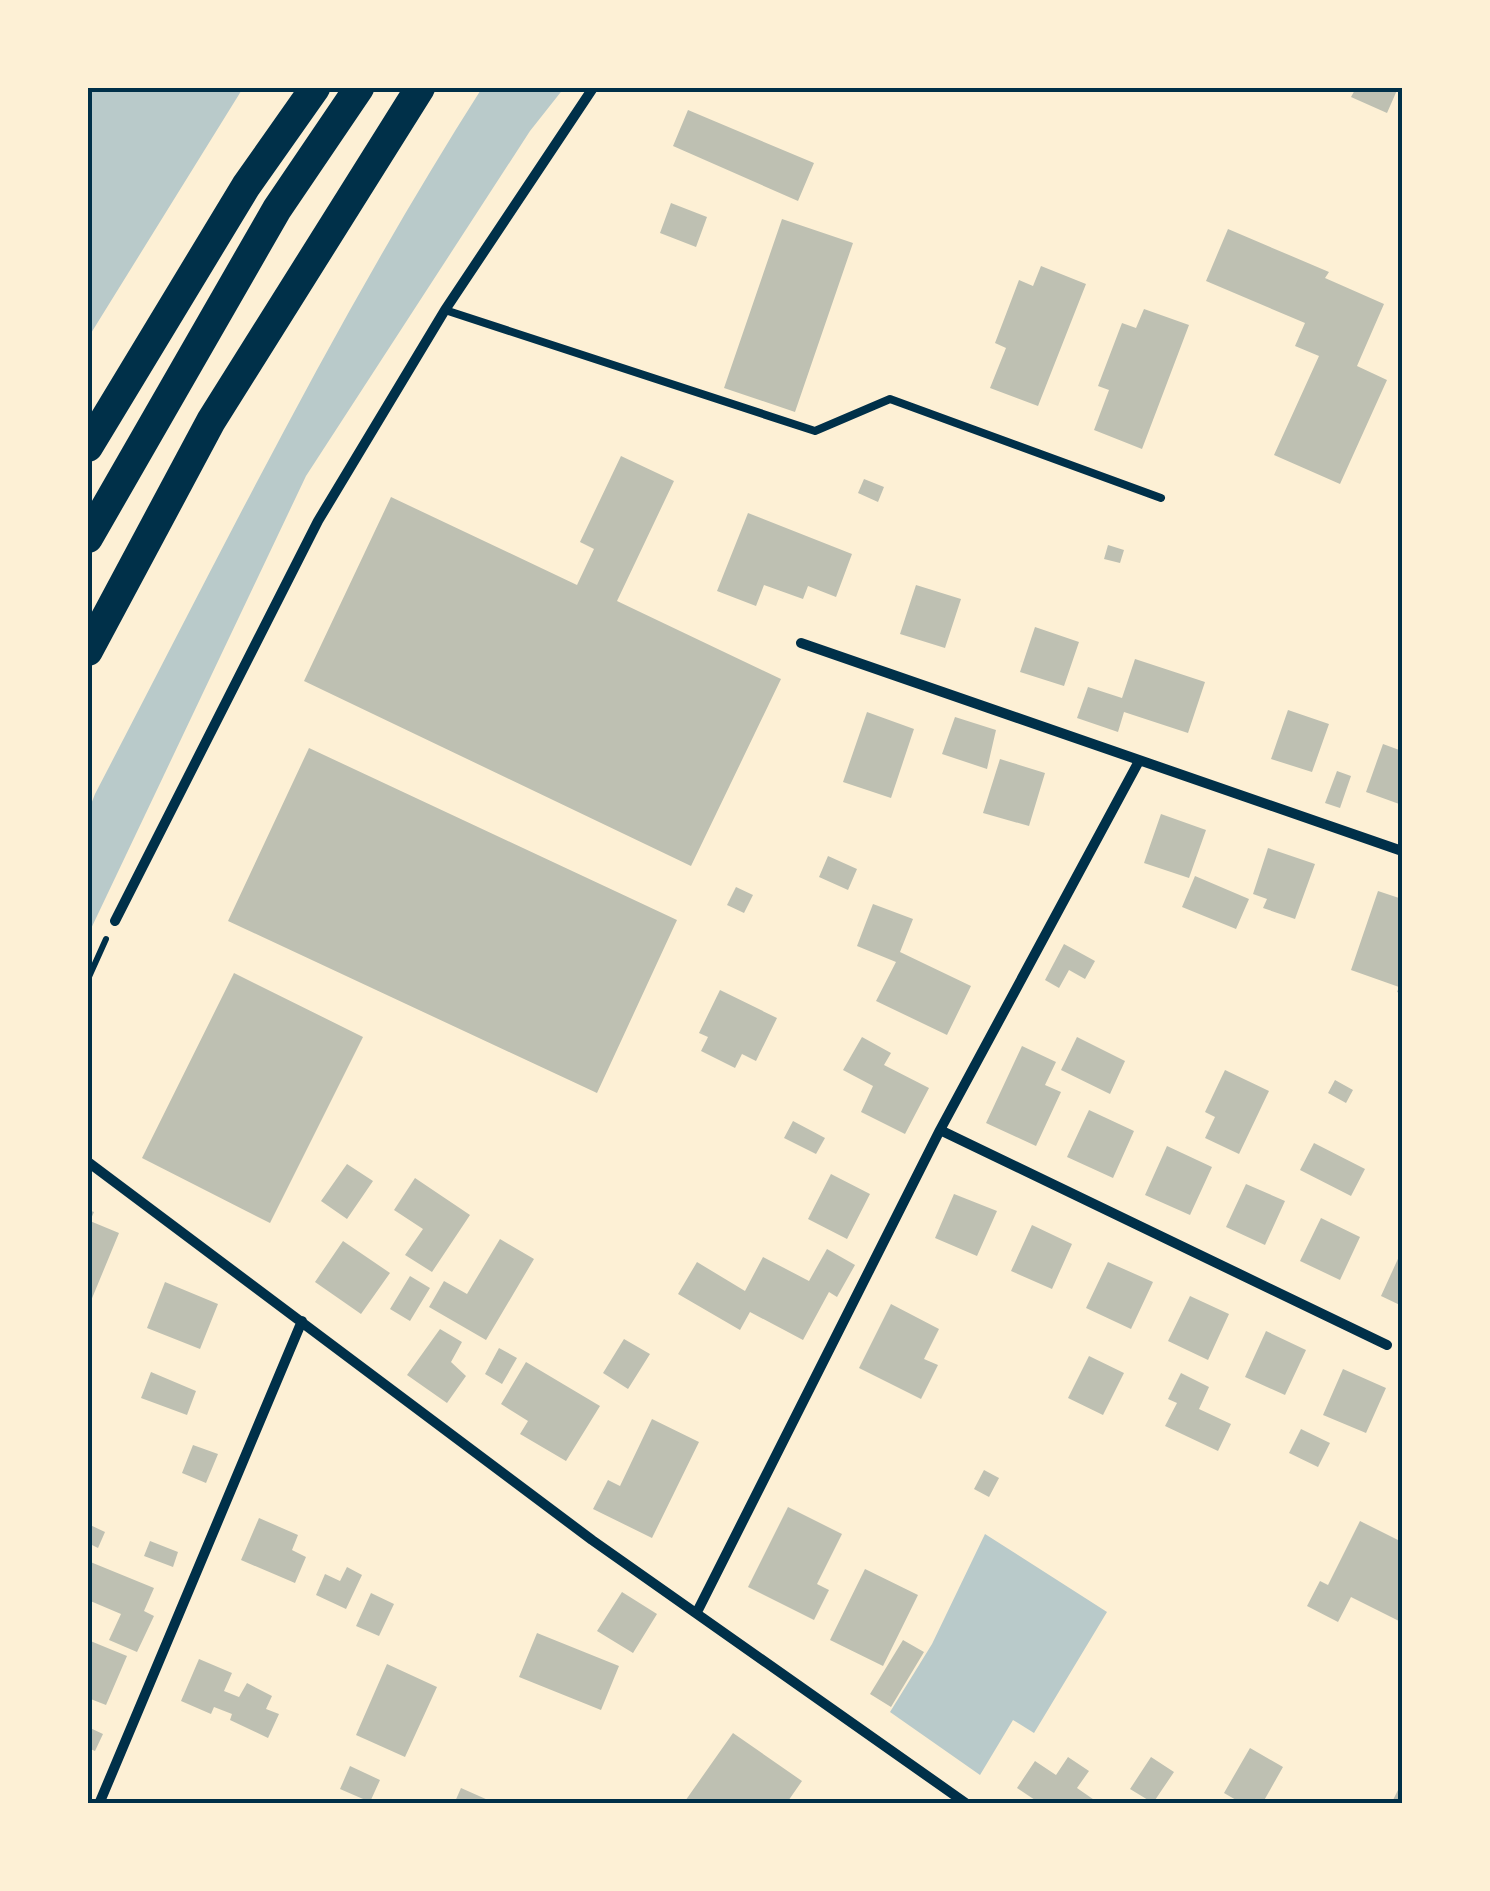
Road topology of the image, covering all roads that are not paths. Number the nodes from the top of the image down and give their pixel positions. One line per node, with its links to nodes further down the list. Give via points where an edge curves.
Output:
1 (314, 88): 6 (highway, via 246,186)
2 (358, 88): 8 (highway, via 277,209)
3 (420, 88): 10 (highway, via 211,421)
4 (593, 88): 5 (street)
5 (445, 310): 7 (lane, via 815,431 890,400); 13 (street, via 318,521)
6 (88, 447)
7 (1161, 498)
8 (88, 538)
9 (802, 643): 11 (street)
10 (88, 651)
11 (1138, 763): 12 (street); 14 (street)
12 (1402, 851)
13 (115, 920)
14 (940, 1130): 17 (street); 18 (street)
15 (88, 1162): 16 (street)
16 (302, 1321): 18 (street); 19 (street)
17 (1387, 1345)
18 (696, 1612): 20 (street)
19 (99, 1804)
20 (967, 1804)

